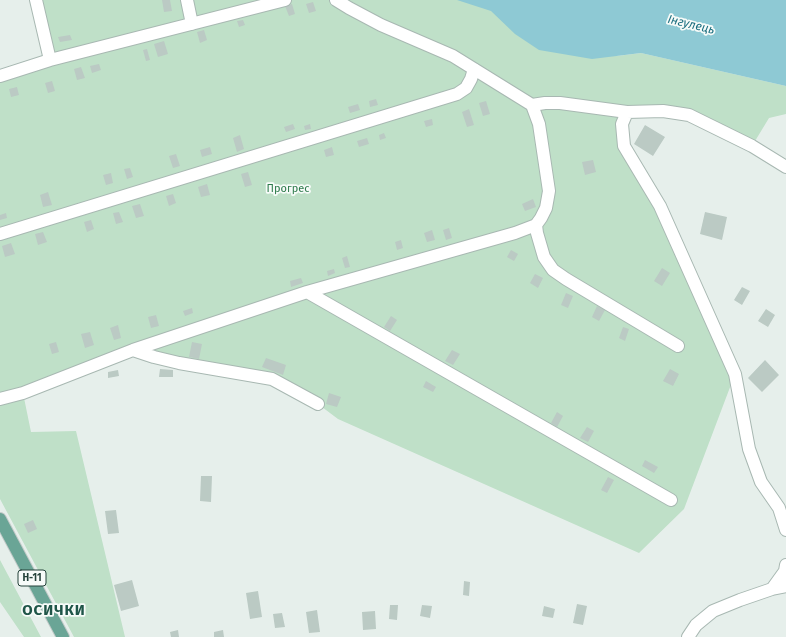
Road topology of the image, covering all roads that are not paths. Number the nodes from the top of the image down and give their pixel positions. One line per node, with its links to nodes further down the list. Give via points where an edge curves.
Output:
1 (36, 0): 6 (street)
2 (187, 0): 5 (street)
3 (285, 0): 5 (street)
4 (336, 0): 7 (street, via 381,25 453,56)
5 (192, 24): 6 (street)
6 (50, 60): 8 (street)
7 (474, 69): 9 (street); 13 (street, via 466,88 458,94)
8 (0, 76)
9 (532, 105): 10 (street, via 560,103); 12 (street, via 540,124 549,192 546,208)
10 (627, 112): 11 (street, via 663,111 689,115 752,146); 21 (street, via 622,124 624,146 660,206 735,374 749,449 761,482 778,508)
11 (786, 167)
12 (536, 225): 14 (street); 15 (street, via 544,257 553,270)
13 (0, 234)
14 (307, 292): 16 (street); 19 (street)
15 (678, 346)
16 (133, 350): 17 (street, via 23,393); 18 (street, via 154,357 272,379)
17 (0, 399)
18 (318, 404)
19 (671, 500)
20 (0, 519): 25 (main road, Н-11)
21 (786, 530)
22 (786, 565): 24 (street, via 785,571)
23 (786, 586): 24 (street)
24 (772, 589): 26 (street, via 714,611 696,625)
25 (63, 637)
26 (688, 637)

